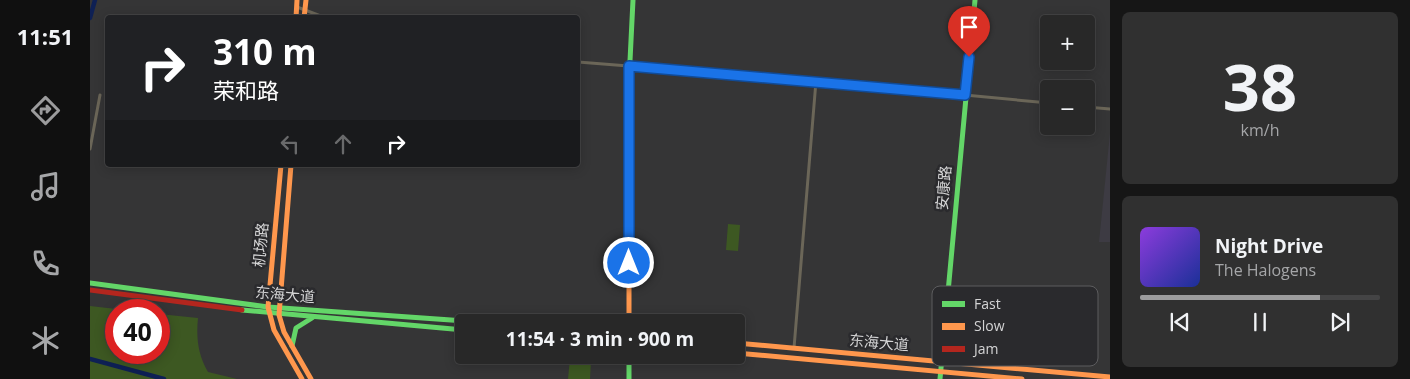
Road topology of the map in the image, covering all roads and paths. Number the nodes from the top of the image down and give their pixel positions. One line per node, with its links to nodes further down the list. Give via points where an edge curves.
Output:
1 (297, 0): 5 (main road)
2 (306, 0): 6 (main road)
3 (633, 0): 9 (main road)
4 (975, 0): 12 (main road, 安康路)
5 (296, 7): 6 (street); 7 (main road)
6 (304, 14)
7 (296, 15)
8 (580, 62): 9 (street)
9 (629, 66): 10 (street); 25 (main road)
10 (816, 81): 12 (street); 32 (street)
11 (100, 95): 16 (street)
12 (965, 95): 13 (street); 20 (main road, 安康路)
13 (1040, 102)
14 (1095, 108): 15 (street)
15 (1110, 109)
16 (90, 150)
17 (281, 167): 22 (main road, 机场路)
18 (291, 167): 23 (main road, 机场路)
19 (90, 283): 22 (main road, 东海大道)
20 (947, 286)
21 (90, 290): 24 (main road, 东海大道)
22 (268, 307): 23 (main road, 东海大道); 24 (main road, 机场路)
23 (279, 308): 26 (main road, 机场路); 28 (main road, 东海大道)
24 (269, 314): 26 (main road, 东海大道); 40 (main road, 机场路, via 274,330)
25 (629, 314)
26 (279, 315): 27 (main road, 东海大道); 31 (main road, 机场路)
27 (315, 318): 29 (main road, 东海大道); 31 (main road, via 295,329)
28 (455, 320)
29 (455, 329)
30 (745, 344): 32 (main road, 东海大道)
31 (292, 348): 41 (main road, 机场路)
32 (794, 348): 34 (main road, 东海大道)
33 (745, 354): 38 (main road, 东海大道)
34 (932, 360)
35 (629, 364): 42 (main road)
36 (940, 366): 38 (main road, 安康路)
37 (997, 366): 39 (main road, 东海大道)
38 (940, 370): 43 (main road, 安康路); 44 (main road, 东海大道)
39 (1110, 376)
40 (302, 379)
41 (311, 379)
42 (628, 379)
43 (940, 379)
44 (1022, 379)

